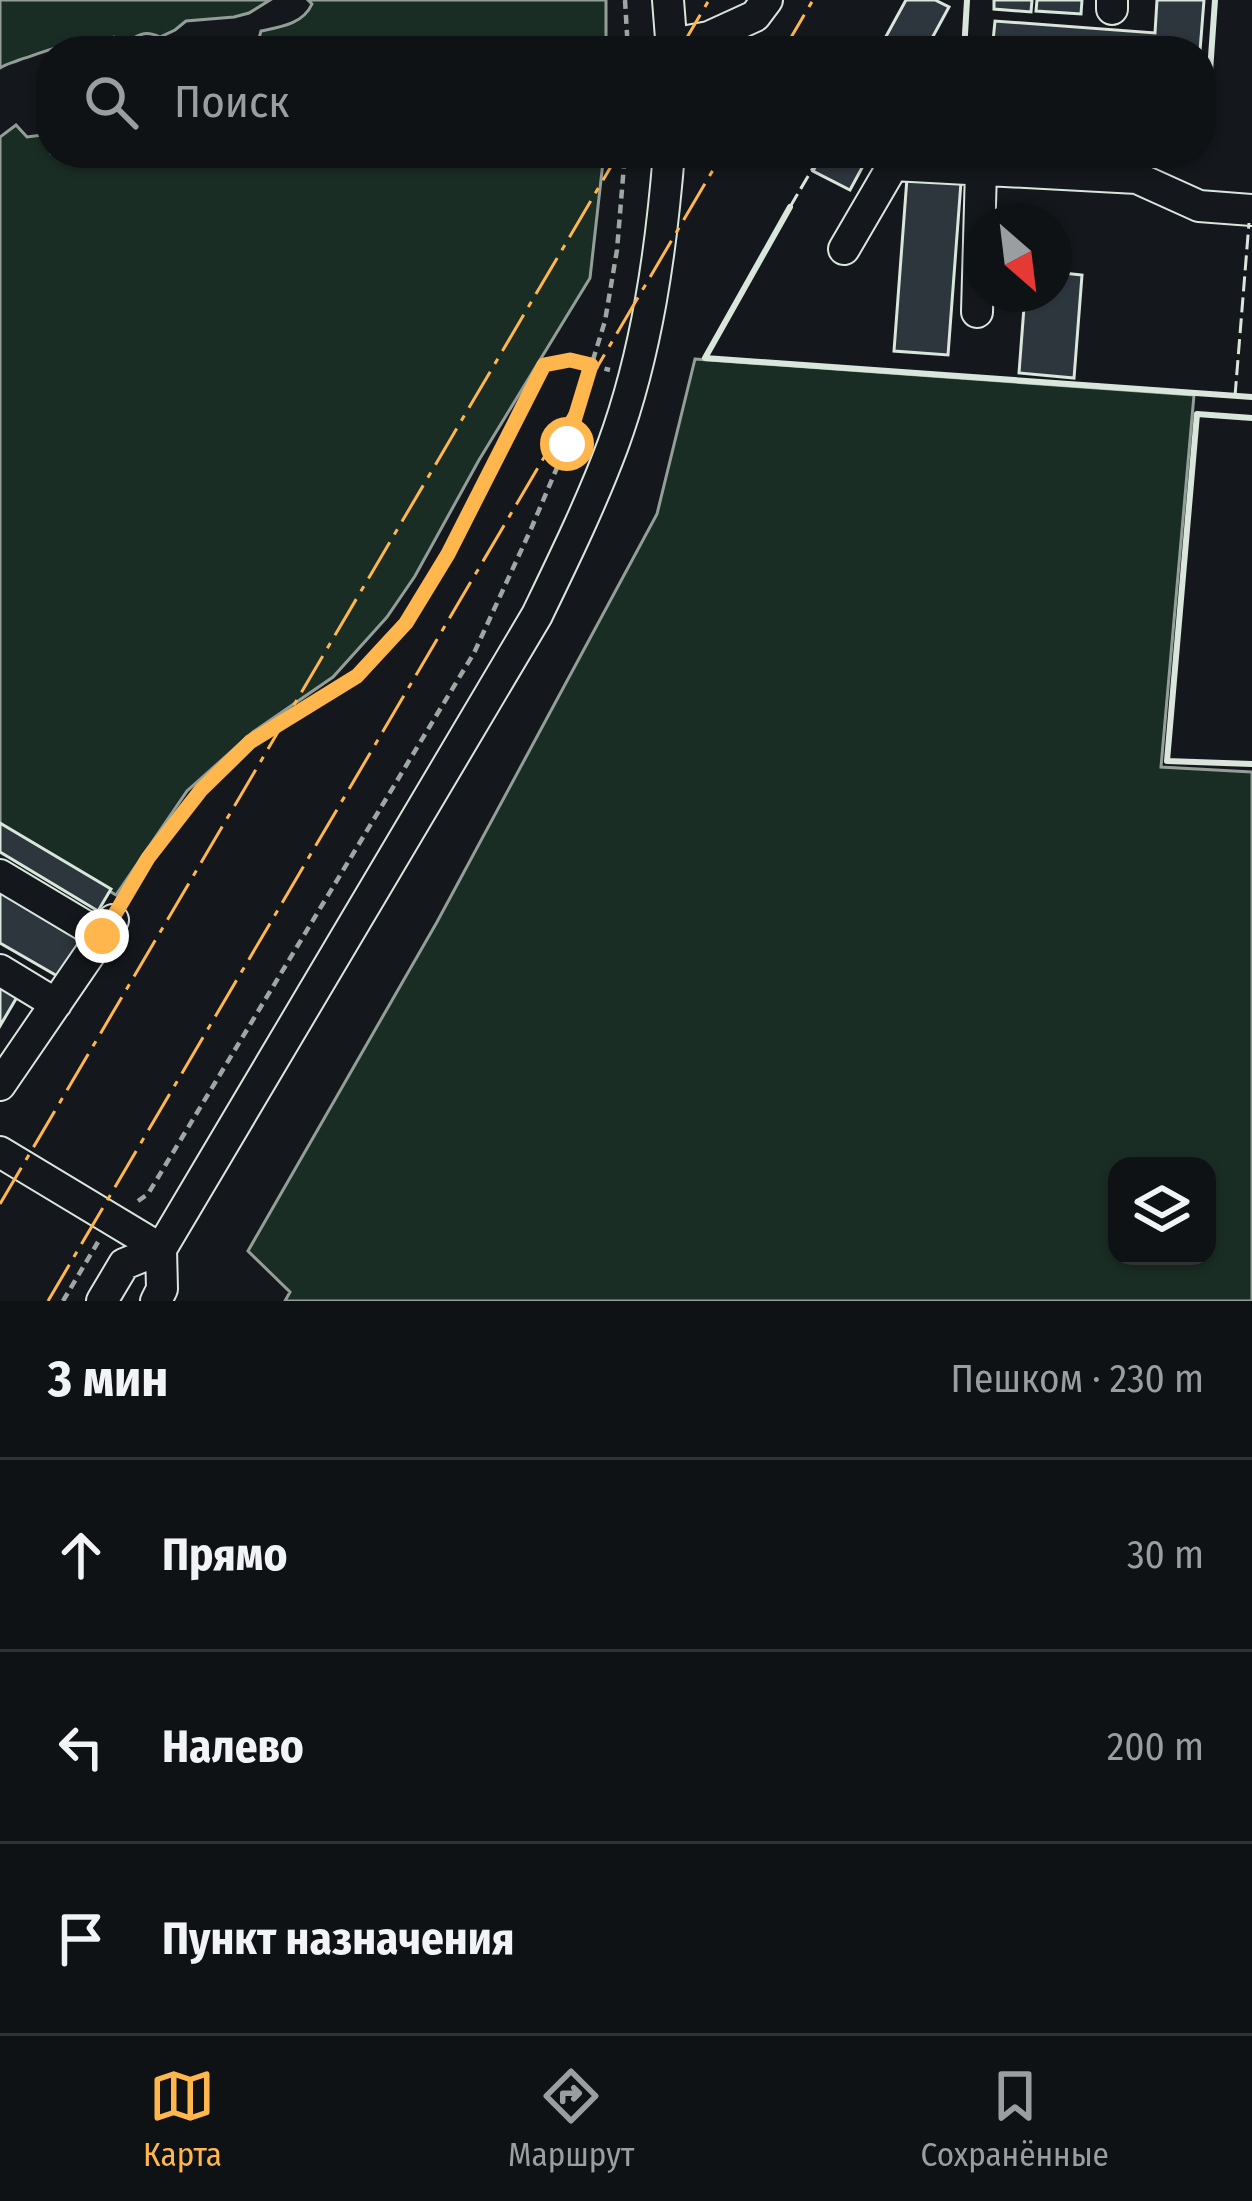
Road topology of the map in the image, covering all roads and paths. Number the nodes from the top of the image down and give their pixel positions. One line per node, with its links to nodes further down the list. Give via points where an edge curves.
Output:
1 (626, 0): 4 (path)
2 (668, 0): 5 (street)
3 (767, 0): 6 (street, via 755,16)
4 (627, 36)
5 (671, 36)
6 (711, 36)
7 (624, 168): 15 (path, via 617,250)
8 (667, 168): 16 (street, via 653,292)
9 (891, 168): 13 (street)
10 (952, 168): 11 (street)
11 (981, 170): 12 (street, via 1137,178 1198,206); 14 (street)
12 (1252, 210)
13 (844, 249)
14 (977, 313)
15 (591, 365): 16 (path); 18 (path, via 544,365 406,623 357,676 250,742 201,790); 23 (path, via 567,444 474,653 148,1194)
16 (632, 377): 24 (street, via 580,528 536,615)
17 (0, 875): 18 (street)
18 (108, 928): 20 (street)
19 (0, 970): 20 (street)
20 (56, 1004): 21 (street)
21 (4, 1071)
22 (0, 1152): 23 (street)
23 (111, 1220): 24 (street); 25 (path)
24 (161, 1249): 26 (street, via 124,1264); 27 (street)
25 (63, 1301)
26 (102, 1301)
27 (156, 1301)

